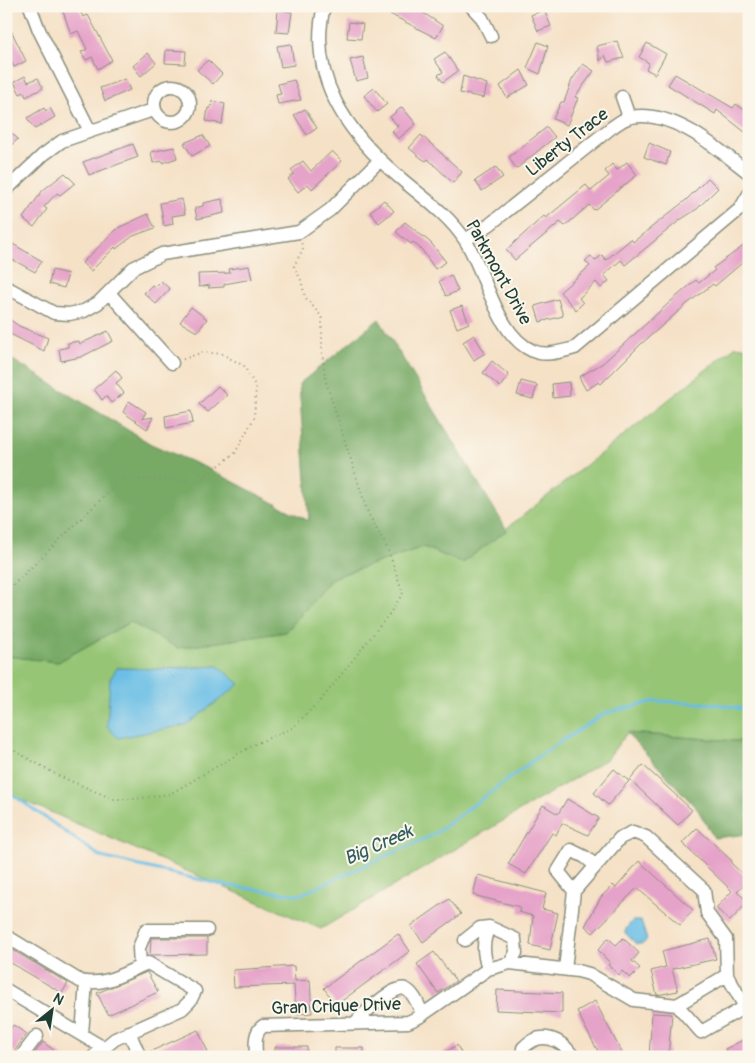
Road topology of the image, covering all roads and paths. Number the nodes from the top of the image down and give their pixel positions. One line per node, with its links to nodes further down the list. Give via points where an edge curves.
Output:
1 (30, 6): 8 (street)
2 (324, 6): 9 (street, Parkmont Drive, via 320,47 327,84 344,118)
3 (471, 6): 4 (street)
4 (491, 36)
5 (622, 97): 7 (street)
6 (153, 110): 8 (street)
7 (630, 117): 10 (street, Liberty Trace, via 649,116 672,121 721,151); 14 (street, Liberty Trace, via 611,128 489,225)
8 (90, 131): 11 (street, via 62,142 43,155)
9 (380, 160): 13 (street, via 330,210); 14 (street, Parkmont Drive, via 435,206)
10 (749, 173)
11 (6, 190)
12 (749, 194): 14 (street, Parkmont Drive, via 740,209 575,348 553,353 534,352 510,333)
13 (299, 232): 16 (street, via 162,254 134,268); 19 (path, via 303,249 294,266 305,297 322,317 326,382 368,513 388,550 403,593 322,699 292,728 256,744 170,794 113,800 58,776)
14 (465, 240)
15 (6, 286): 16 (street, via 54,313 84,311)
16 (109, 293): 17 (street)
17 (172, 363): 18 (path, via 203,352 222,354 244,366 256,387 254,418 235,454 198,482 123,478)
18 (6, 592)
19 (6, 746)
20 (596, 866): 21 (street); 21 (street, via 571,850 558,871); 30 (street, via 625,834 633,832 646,837 704,890 707,913 726,939)
21 (574, 891): 29 (street)
22 (489, 927): 25 (street, via 480,928); 26 (street, via 515,939 516,953); 28 (street, via 483,952)
23 (207, 930): 27 (street, via 146,930 139,948)
24 (6, 936): 31 (street)
25 (465, 940)
26 (510, 963): 28 (street, Gran Crique Drive); 29 (street, Gran Crique Drive)
27 (140, 966): 31 (street, via 106,982); 37 (street, via 148,963 194,991 182,1009)
28 (488, 969): 35 (street, Gran Crique Drive)
29 (565, 969): 33 (street, Gran Crique Drive, via 589,974 634,1000)
30 (727, 975): 33 (street); 34 (street)
31 (86, 982): 38 (street)
32 (7, 992): 38 (street)
33 (677, 1006): 34 (street, via 701,1032)
34 (747, 1006)
35 (423, 1015): 36 (street, Gran Crique Drive, via 408,1022); 36 (street, via 410,992 397,988 362,1014)
36 (355, 1024): 45 (street, Gran Crique Drive, via 263,1026 256,1035)
37 (129, 1032): 40 (street); 44 (street)
38 (82, 1034): 40 (street)
39 (36, 1036): 42 (street)
40 (102, 1047): 43 (street)
41 (522, 1056): 46 (street, via 523,1048 529,1042 549,1038 561,1042)
42 (21, 1057)
43 (93, 1057)
44 (140, 1057)
45 (256, 1057)
46 (573, 1057)

